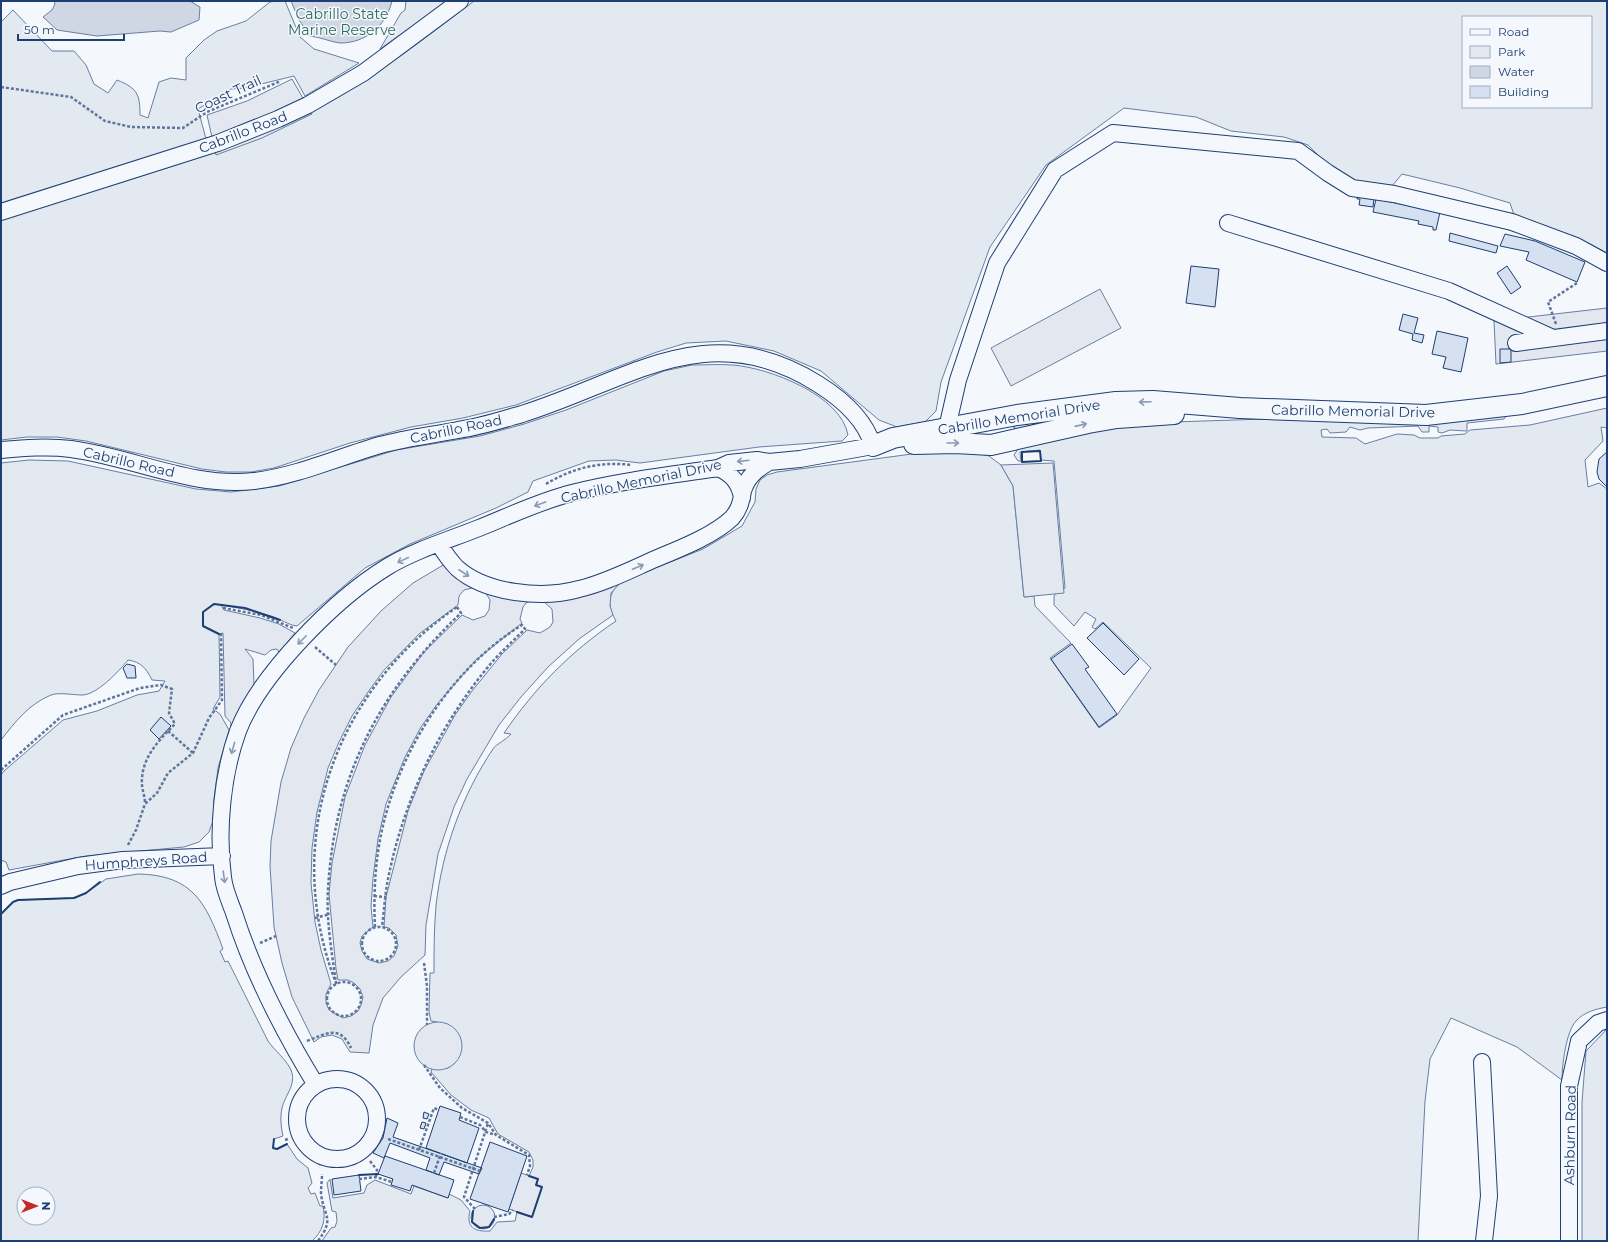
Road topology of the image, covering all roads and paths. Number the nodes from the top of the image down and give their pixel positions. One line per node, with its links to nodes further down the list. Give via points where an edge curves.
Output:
1 (460, 1): 4 (street, Cabrillo Road, via 363,73 278,119 218,143)
2 (281, 81): 3 (path, Coast Trail, via 207,112 183,128 131,127 105,121 71,97)
3 (1, 88)
4 (1, 212)
5 (1228, 222): 9 (street, via 1448,291)
6 (1607, 263): 13 (street, via 1576,246 1512,222 1394,194 1352,188 1298,151 1113,133 1055,170 997,263 958,380)
7 (1576, 283): 9 (path, via 1548,302)
8 (1607, 331): 9 (street)
9 (1558, 338): 10 (street)
10 (1516, 343)
11 (1607, 386): 12 (main road, Cabrillo Memorial Drive, via 1522,404 1426,415)
12 (1240, 408): 13 (main road, Cabrillo Memorial Drive, one-way to 13, via 1160,402 1116,402 1053,409); 14 (main road, Cabrillo Memorial Drive, one-way to 12, via 955,443 990,445 1117,418 1200,414)
13 (947, 428): 14 (main road, Cabrillo Memorial Drive, via 893,438)
14 (873, 446): 15 (street, Cabrillo Road, via 869,434 856,416 833,394 810,378 765,360 716,353 688,355 656,363 552,404 494,422 399,441 253,481 196,478 71,449 40,447); 16 (street, Cabrillo Memorial Drive)
15 (1, 450)
16 (769, 462): 17 (street, Cabrillo Memorial Drive, one-way to 17, via 757,460 729,463); 18 (street, Cabrillo Memorial Drive, via 751,476)
17 (718, 468): 18 (street, via 730,476 739,488); 19 (street, Cabrillo Memorial Drive, one-way to 19, via 632,481 570,494)
18 (742, 498): 19 (street, Cabrillo Memorial Drive, one-way to 18, via 457,568 481,582 513,592 562,593 602,582 700,538 731,518 738,510)
19 (439, 544): 30 (street, one-way to 30, via 388,566 340,602 298,642 262,687 239,729 232,751 221,814)
20 (223, 608): 21 (path, via 261,615)
21 (298, 631)
22 (221, 633): 26 (path, via 222,700 209,718)
23 (310, 642): 24 (path)
24 (336, 665)
25 (168, 732): 26 (path); 27 (path, via 175,724 169,713 172,689 161,685 140,688 63,715); 28 (path, via 156,743 144,768 142,786)
26 (193, 753): 28 (path, via 168,773 157,793)
27 (1, 770)
28 (145, 804): 29 (path)
29 (127, 847)
30 (222, 856): 31 (street, Humphreys Road, via 123,860 78,866); 48 (street, one-way to 48, via 223,879 245,948 293,1048)
31 (1, 886)
32 (373, 896): 33 (path); 33 (path, via 380,842 388,807 400,774 423,728 447,693 470,668 491,648 522,625 525,629 494,660 473,687 434,748 405,814 388,878); 36 (path)
33 (386, 897): 37 (path)
34 (329, 914): 35 (path); 35 (path, via 328,889 338,818 363,743 404,674 433,640 461,613 457,608 413,642 382,674 358,709 346,734 331,768 316,831); 41 (path)
35 (316, 917): 41 (path, via 326,958)
36 (375, 927): 37 (path); 37 (path, via 362,938 362,948 371,960 380,962 392,956 396,947 393,934)
37 (382, 927)
38 (276, 936): 39 (path)
39 (255, 944)
40 (424, 963): 43 (path, via 428,986)
41 (336, 983): 41 (path, via 327,994 329,1008 337,1015 351,1014 361,1004 359,991 350,982)
42 (1607, 1020): 72 (street, Ashburn Road, via 1598,1023 1579,1041 1569,1086)
43 (427, 1025)
44 (304, 1042): 45 (path, via 335,1032 345,1038)
45 (351, 1048)
46 (1482, 1062): 71 (street, via 1489,1196)
47 (424, 1065): 51 (path, via 440,1088 462,1108)
48 (316, 1085): 48 (street, via 302,1099 297,1119 302,1139 316,1154 334,1160 354,1156 370,1143 377,1124 375,1104 363,1088 340,1079)
49 (439, 1110): 55 (path, via 434,1108)
50 (460, 1117): 52 (path, via 480,1125)
51 (488, 1123): 52 (path); 53 (path)
52 (486, 1132): 53 (path); 59 (path)
53 (496, 1135): 63 (path, via 529,1155 530,1166)
54 (388, 1139): 55 (path)
55 (419, 1150): 57 (path)
56 (441, 1153): 57 (path)
57 (440, 1157): 59 (path); 61 (path)
58 (370, 1161): 64 (path, via 377,1170)
59 (473, 1169): 60 (path); 67 (path, via 464,1197)
60 (480, 1172)
61 (434, 1173)
62 (322, 1174): 70 (path, via 321,1194 328,1218 326,1230)
63 (527, 1175)
64 (376, 1177): 65 (path); 66 (path)
65 (359, 1179)
66 (392, 1182)
67 (475, 1209)
68 (513, 1210): 69 (path, via 509,1214)
69 (494, 1217)
70 (318, 1241)
71 (1484, 1241)
72 (1569, 1241)

